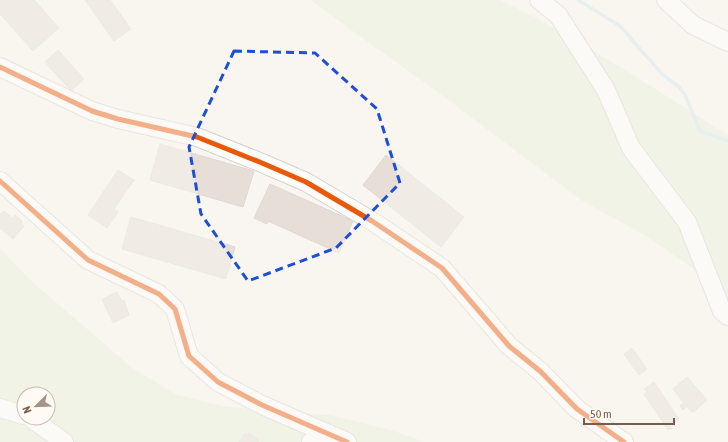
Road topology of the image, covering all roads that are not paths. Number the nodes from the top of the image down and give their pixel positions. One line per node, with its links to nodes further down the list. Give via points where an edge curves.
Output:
1 (539, 0): 6 (street, via 558,15 606,90 631,148 687,222 722,311)
2 (666, 0): 3 (street, via 693,25)
3 (728, 42)
4 (0, 67): 13 (street, via 92,111 197,137 306,182 372,221 442,268 510,346 540,371 577,409)
5 (0, 181): 10 (street, via 88,260 159,294 175,309 189,356 218,382 262,405)
6 (728, 316)
7 (0, 408): 8 (street)
8 (16, 413)
9 (42, 426): 11 (street)
10 (344, 440): 12 (street)
11 (64, 442)
12 (311, 442)
13 (624, 442)

